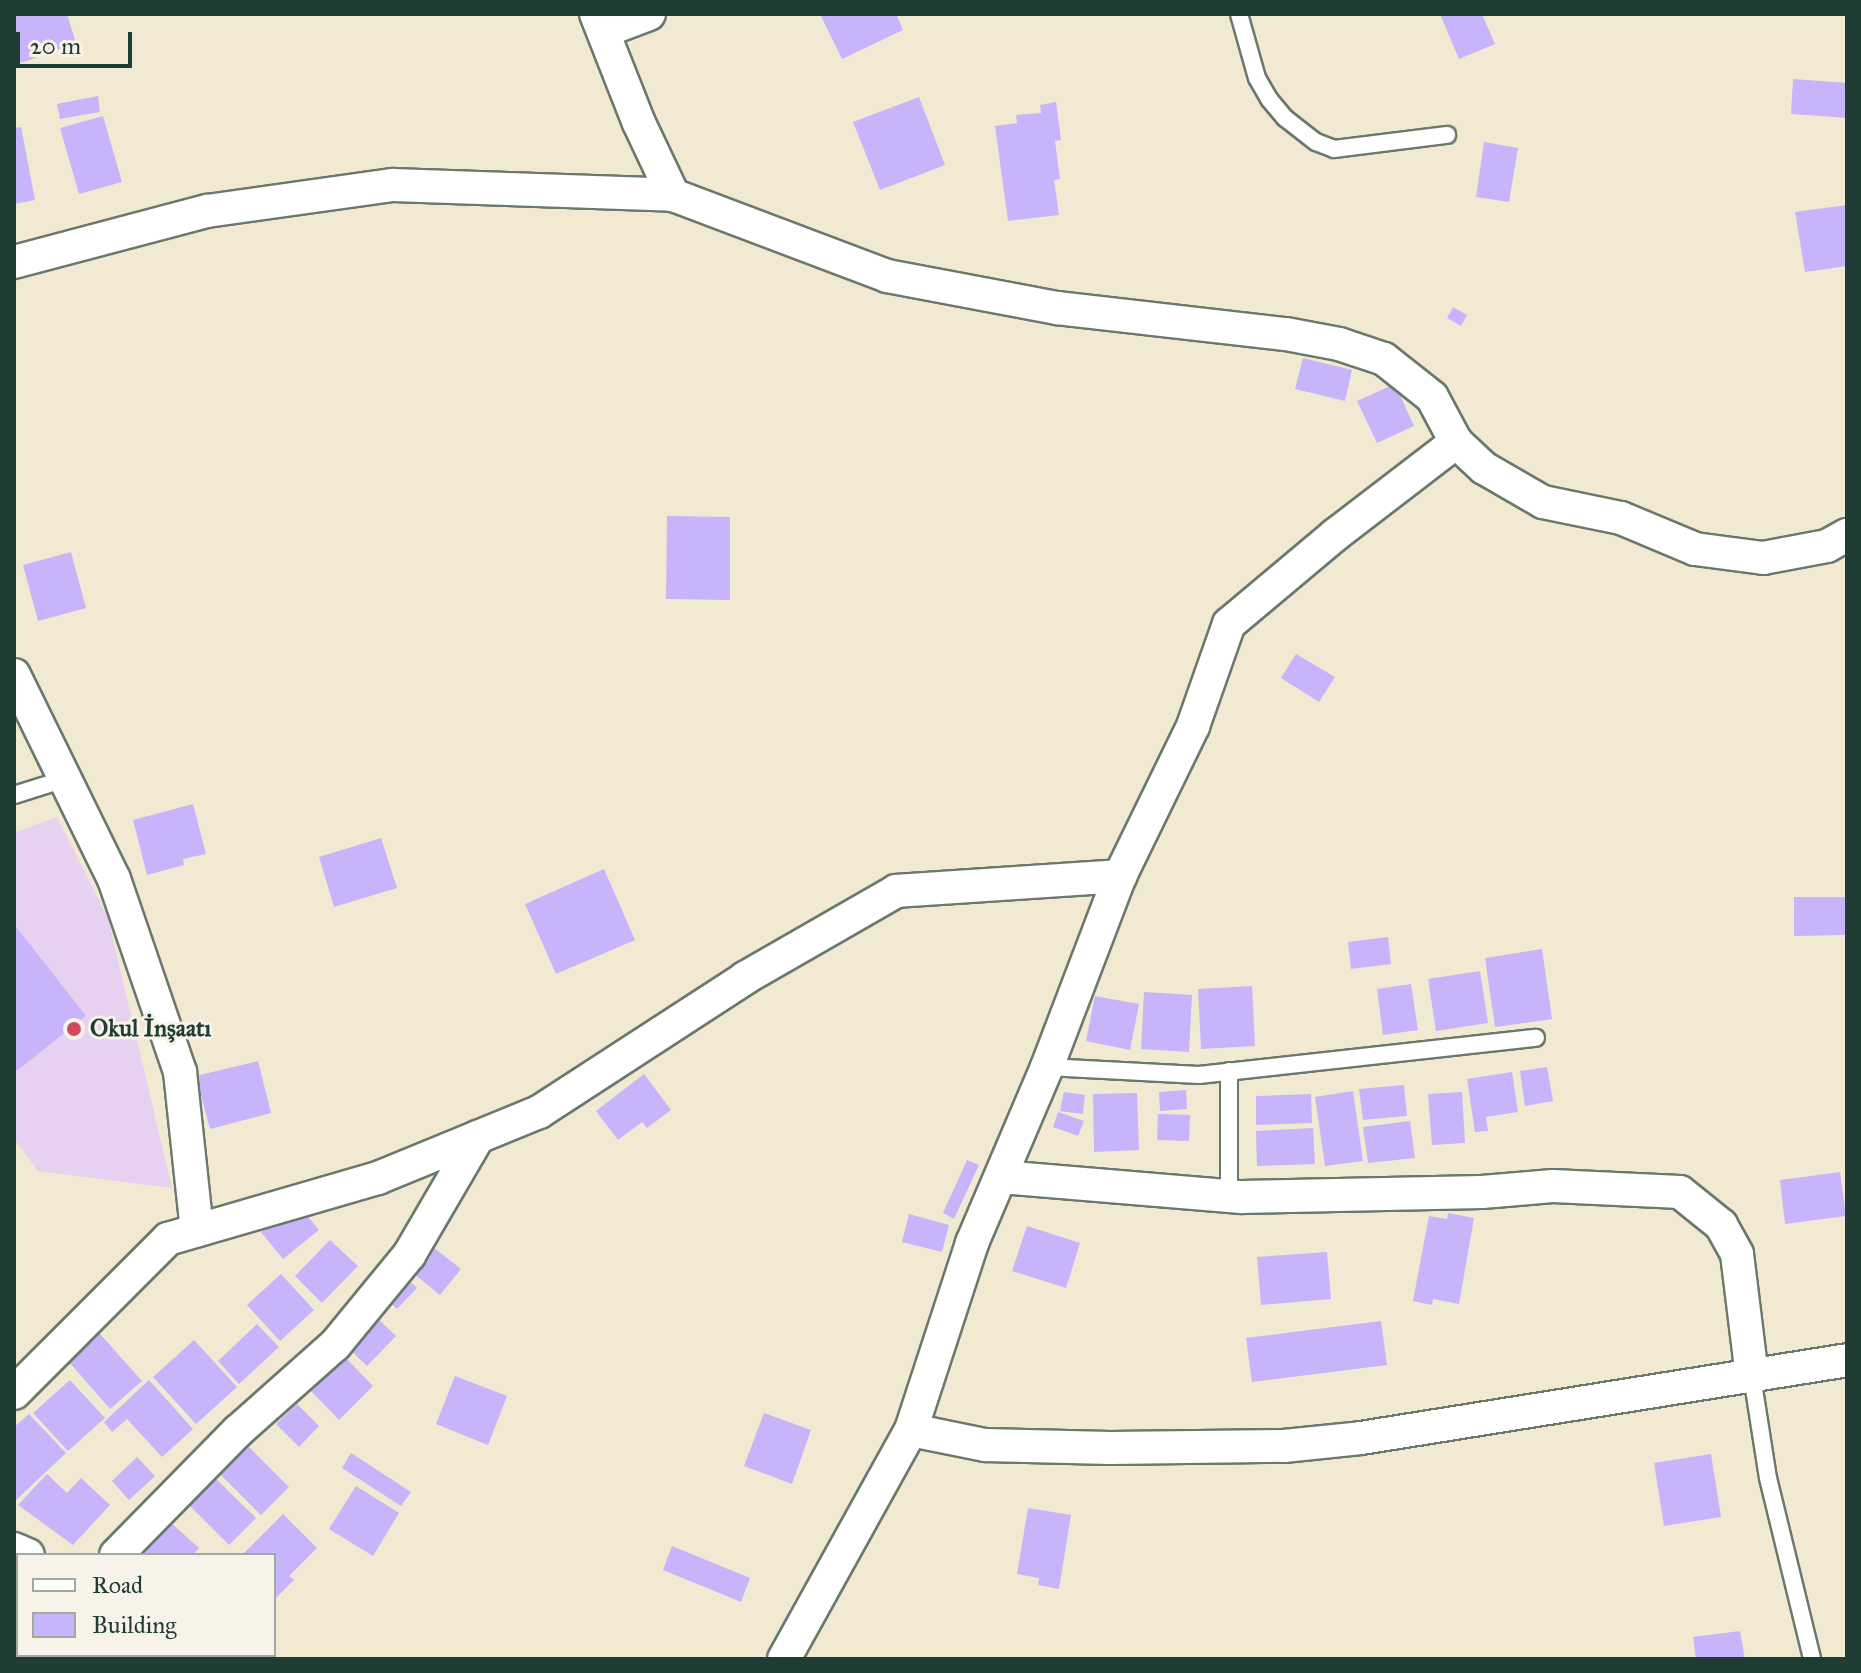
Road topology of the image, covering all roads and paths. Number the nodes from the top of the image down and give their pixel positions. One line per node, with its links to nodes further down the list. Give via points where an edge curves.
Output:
1 (649, 14): 3 (street)
2 (1239, 14): 4 (lane, via 1257,78 1269,99 1316,142 1334,149)
3 (600, 23): 5 (street)
4 (1447, 135)
5 (673, 195): 6 (street, via 393,185 207,211); 7 (street, via 887,276 1057,308 1339,344 1384,359 1432,397)
6 (14, 262)
7 (1456, 442): 8 (street, via 1484,468 1543,502 1621,518 1695,549 1763,558 1827,546); 12 (street, via 1229,624 1193,726)
8 (1847, 535)
9 (14, 675): 10 (street)
10 (65, 779): 11 (lane); 19 (street, via 114,879 180,1072)
11 (14, 795)
12 (1120, 876): 14 (street); 16 (street, via 896,891 745,978 539,1112)
13 (1536, 1038): 15 (lane)
14 (1047, 1067): 15 (lane, via 1199,1075); 17 (street)
15 (1229, 1071): 18 (lane)
16 (478, 1137): 19 (street, via 378,1178); 24 (street, via 409,1255 335,1345 238,1431)
17 (1001, 1177): 18 (street); 23 (street, via 972,1243)
18 (1229, 1196): 21 (street, via 1553,1186 1680,1192 1721,1225 1737,1254)
19 (197, 1230): 22 (street, via 168,1239)
20 (1847, 1360): 21 (street)
21 (1752, 1376): 23 (street, via 1284,1446 985,1445); 26 (lane, via 1768,1478)
22 (14, 1393)
23 (911, 1430): 25 (street)
24 (118, 1553)
25 (784, 1659)
26 (1812, 1659)

